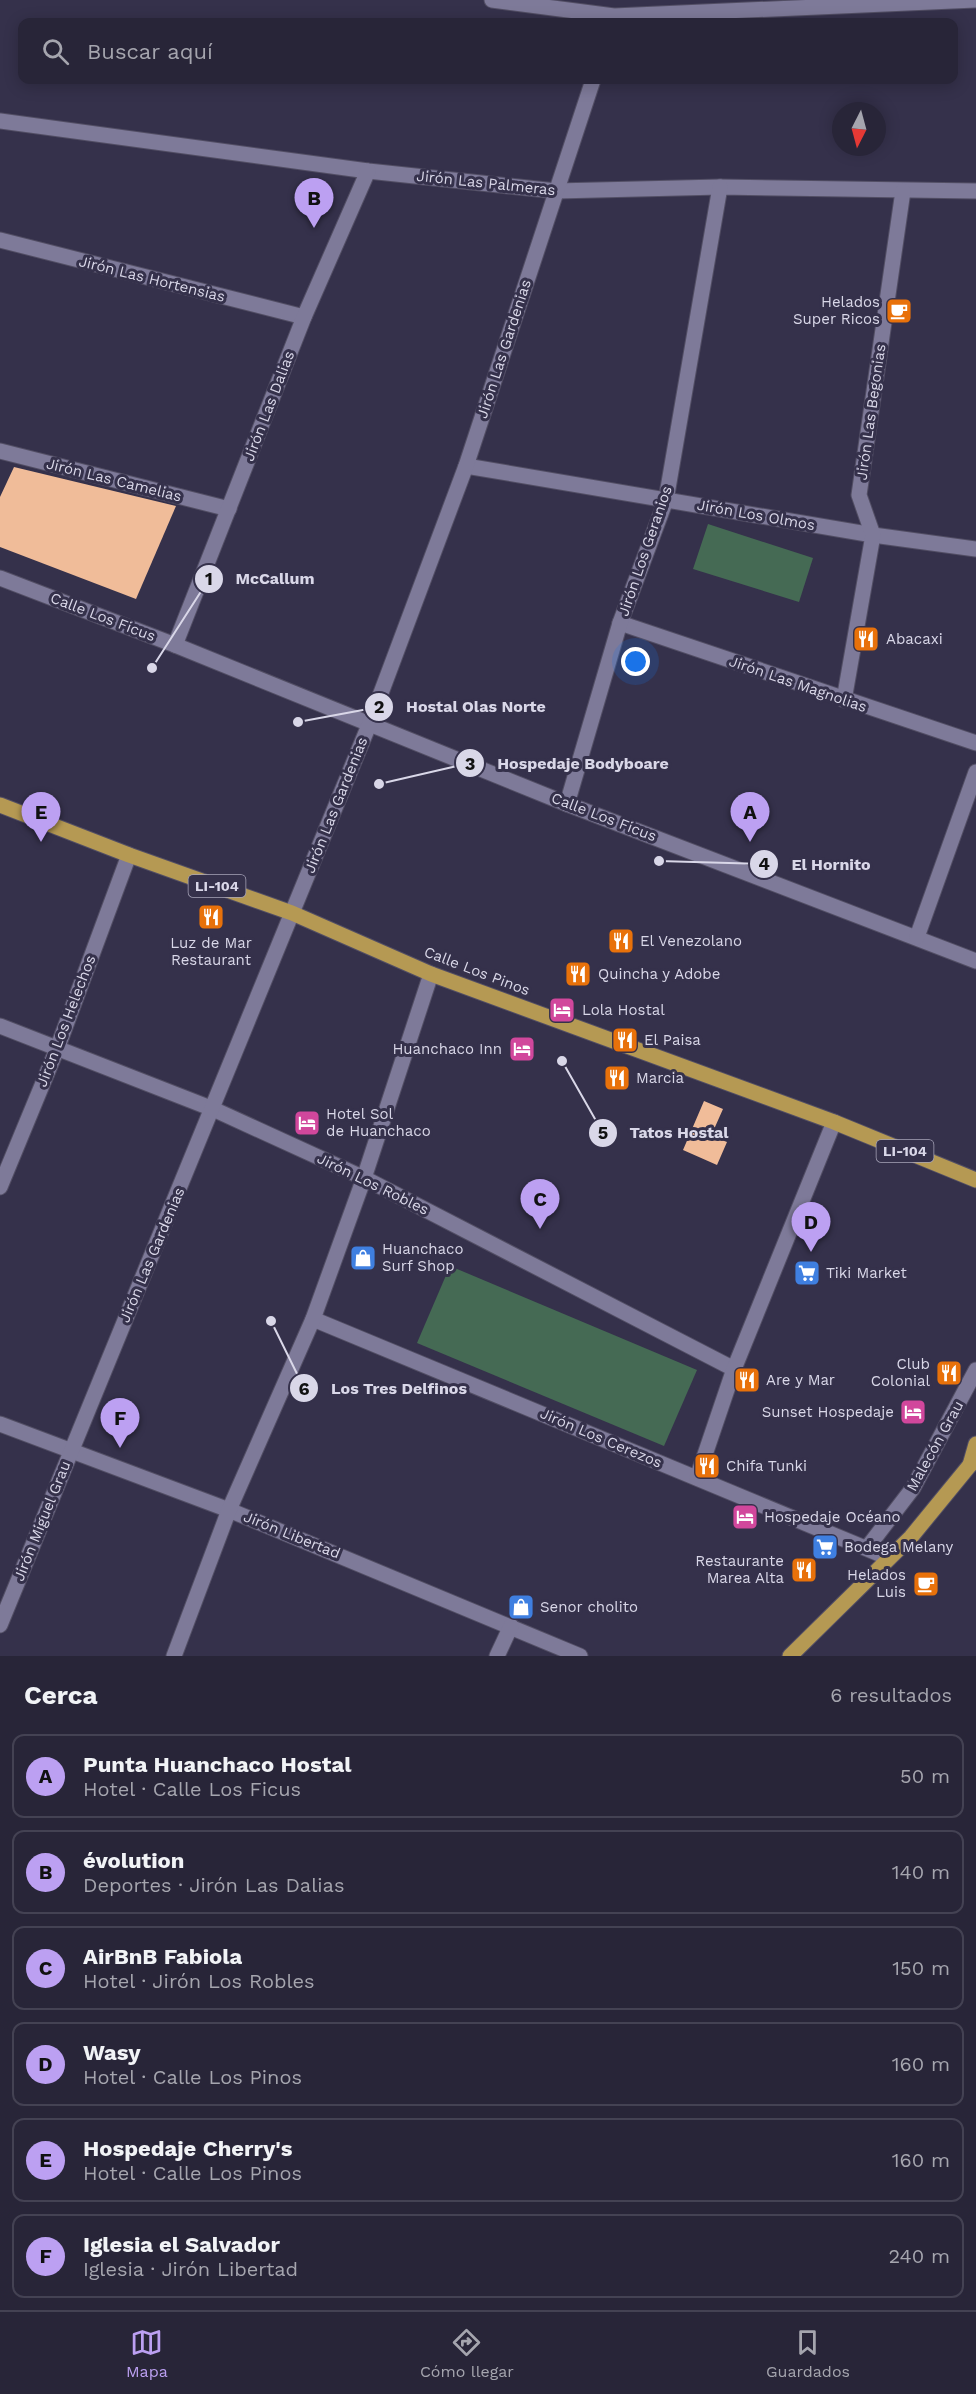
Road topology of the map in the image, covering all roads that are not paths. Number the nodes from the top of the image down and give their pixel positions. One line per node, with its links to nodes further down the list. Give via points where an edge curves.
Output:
1 (492, 0): 3 (street)
2 (975, 0): 4 (street)
3 (607, 18)
4 (632, 18)
5 (592, 84): 9 (street, Jirón Las Gardenias)
6 (0, 121): 7 (street, Jirón Las Palmeras)
7 (368, 171): 9 (street, Jirón Las Palmeras); 13 (street, Jirón Las Dalias)
8 (720, 188): 9 (street, Jirón Las Palmeras); 10 (street, Jirón Las Palmeras); 16 (street, Jirón Los Geranios)
9 (556, 191): 15 (street, Jirón Las Gardenias)
10 (903, 191): 11 (street, Jirón Las Palmeras); 18 (street, Jirón Las Begonias, via 859,495)
11 (976, 191)
12 (0, 240): 13 (street, Jirón Las Hortensias)
13 (304, 317): 17 (street, Jirón Las Dalias)
14 (0, 451): 17 (street, Jirón Las Camelias)
15 (466, 466): 16 (street, Jirón Los Olmos); 24 (street, Jirón Las Gardenias)
16 (666, 500): 18 (street, Jirón Los Olmos); 21 (street, Jirón Los Geranios)
17 (229, 509): 22 (street, Jirón Las Dalias)
18 (873, 535): 19 (street, Jirón Los Olmos); 23 (street, Jirón Las Begonias)
19 (976, 549)
20 (0, 578): 22 (street, Calle Los Ficus)
21 (620, 623): 23 (street, Jirón Las Magnolias); 27 (street, Jirón Los Geranios)
22 (175, 645): 24 (street, Calle Los Ficus)
23 (844, 700): 25 (street, Jirón Las Magnolias)
24 (369, 725): 27 (street, Calle Los Ficus); 30 (street, Jirón Las Gardenias)
25 (976, 743)
26 (976, 772): 31 (street)
27 (567, 804): 31 (street, Calle Los Ficus)
28 (0, 805): 29 (main road, Calle Los Pinos / LI-104)
29 (129, 855): 30 (main road, Calle Los Pinos / LI-104); 35 (street, Jirón Los Helechos)
30 (292, 913): 33 (main road, Calle Los Pinos / LI-104); 36 (street, Jirón Las Gardenias)
31 (917, 937): 32 (street, Calle Los Ficus)
32 (976, 961)
33 (431, 974): 37 (main road, Calle Los Pinos / LI-104); 38 (street)
34 (0, 1026): 35 (street, Jirón Los Robles)
35 (57, 1049): 36 (street, Jirón Los Robles); 40 (street, Jirón Los Helechos)
36 (213, 1109): 38 (street, Jirón Los Robles); 46 (street, Jirón Las Gardenias)
37 (834, 1122): 39 (main road, Calle Los Pinos / LI-104); 42 (street)
38 (364, 1178): 41 (street); 42 (street, Jirón Los Robles)
39 (976, 1180)
40 (0, 1187)
41 (313, 1319): 48 (street, Jirón Los Cerezos); 49 (street)
42 (734, 1369): 48 (street)
43 (976, 1370): 50 (street, Malecón Grau, via 913,1488)
44 (0, 1424): 46 (street, Jirón Libertad)
45 (976, 1444): 47 (main road)
46 (71, 1451): 49 (street, Jirón Libertad); 52 (street, Jirón Miguel Grau)
47 (973, 1462): 51 (main road)
48 (697, 1479): 50 (street, Jirón Los Cerezos)
49 (229, 1510): 53 (street, Jirón Libertad); 54 (street)
50 (867, 1548): 51 (street, Jirón Los Cerezos)
51 (889, 1558): 57 (main road)
52 (0, 1625)
53 (510, 1626): 55 (street); 56 (street, Jirón Libertad)
54 (174, 1656)
55 (496, 1656)
56 (580, 1656)
57 (790, 1656)

